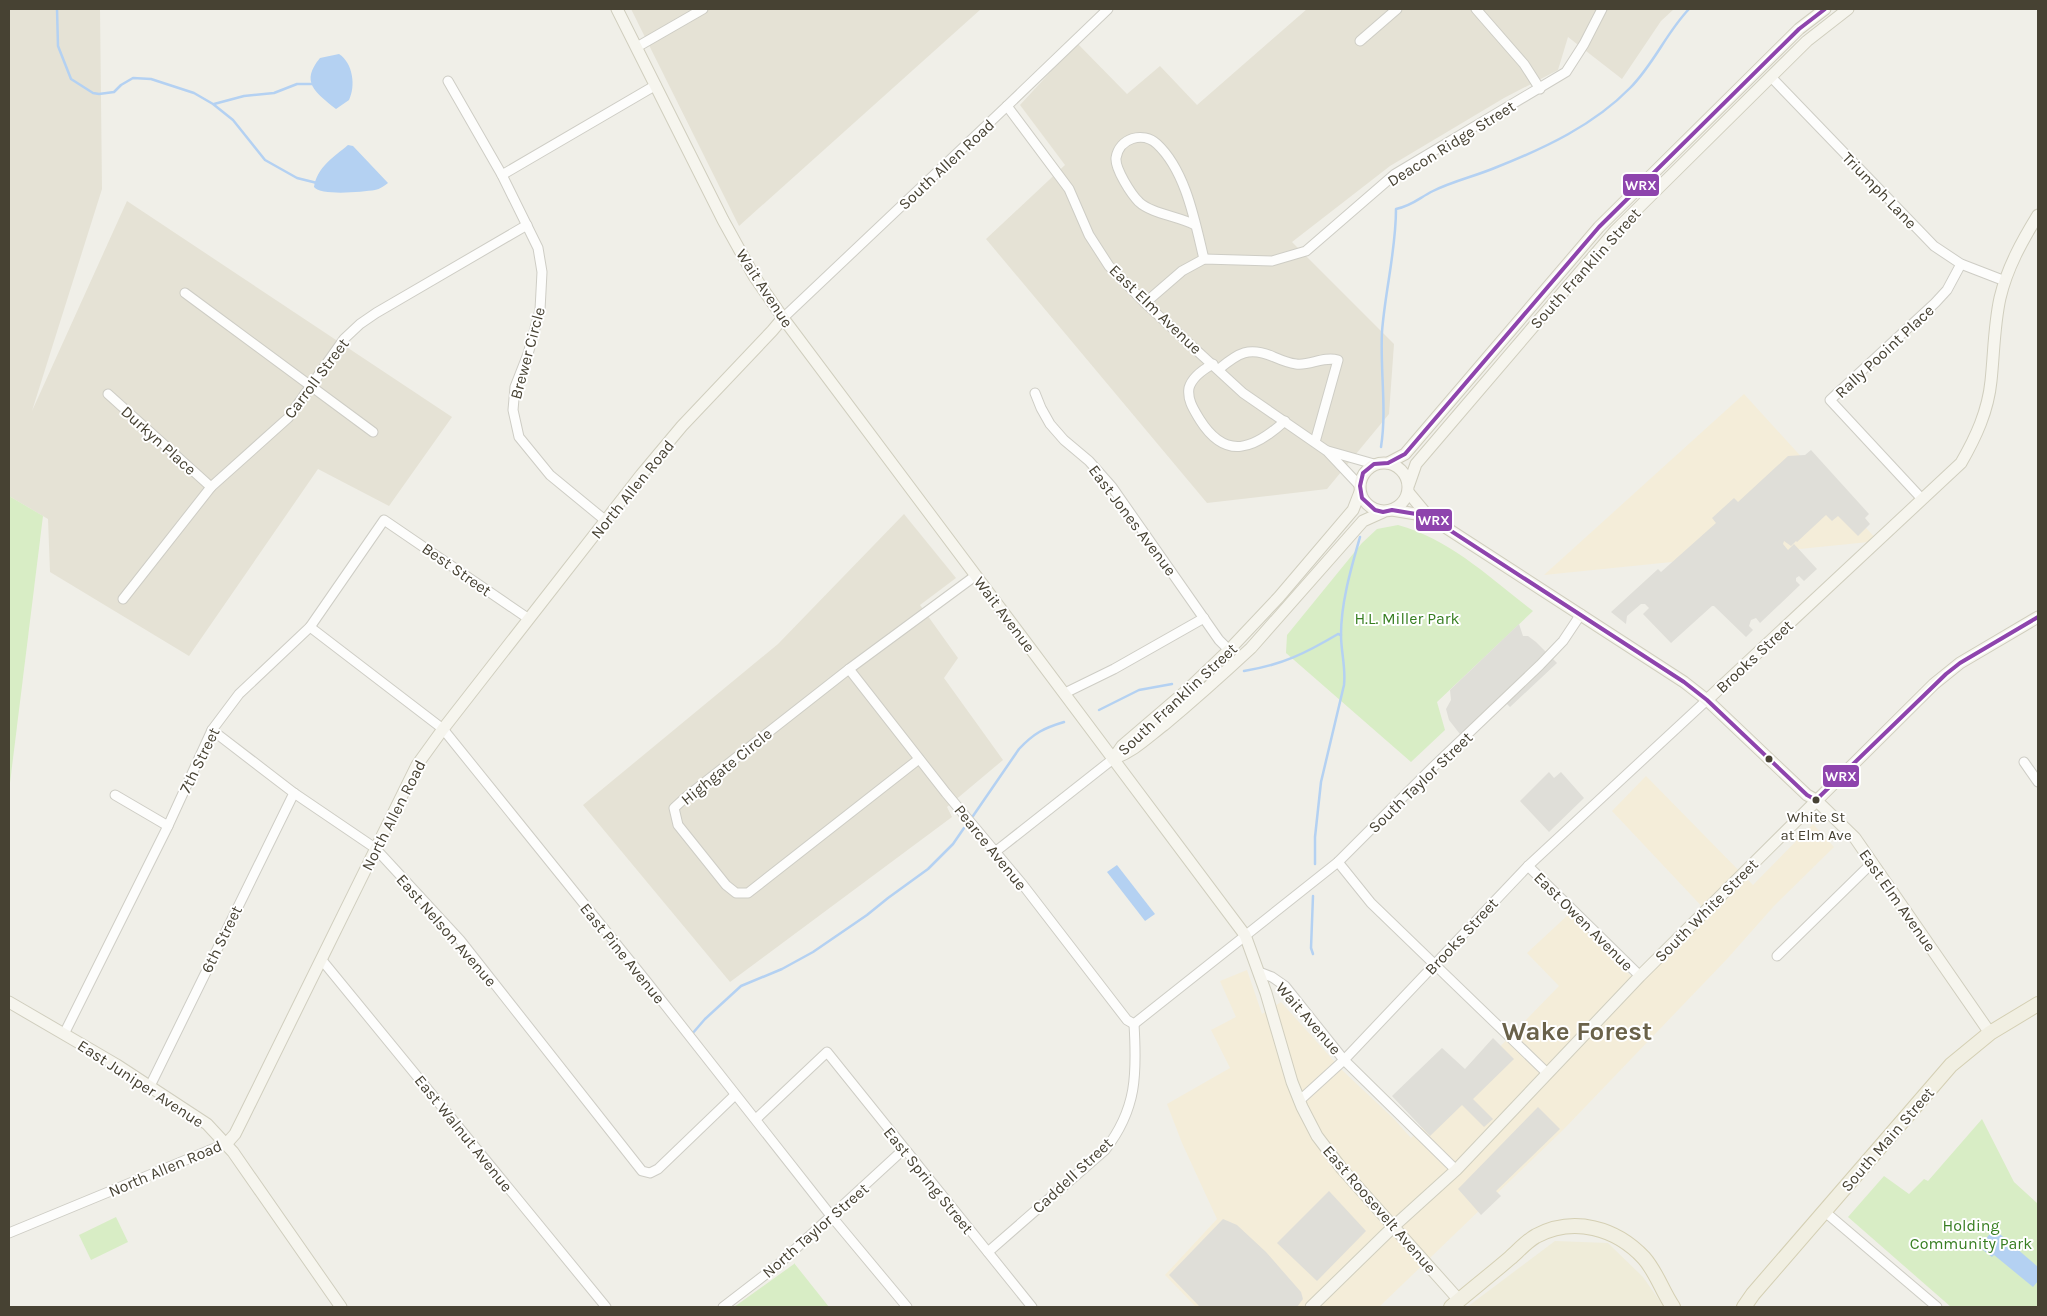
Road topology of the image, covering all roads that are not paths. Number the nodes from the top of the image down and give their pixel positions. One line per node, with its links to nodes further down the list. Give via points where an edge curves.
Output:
1 (617, 9): 10 (street, Wait Avenue)
2 (703, 9): 10 (street)
3 (1108, 9): 15 (street, South Allen Road)
4 (1397, 9): 9 (street)
5 (1476, 9): 14 (street, via 1524,64)
6 (1602, 9): 14 (street, Deacon Ridge Street, via 1566,72)
7 (1825, 9): 34 (street, South Franklin Street, via 1799,29 1604,221 1405,454)
8 (1848, 9): 11 (street, South Franklin Street, via 1807,41)
9 (1360, 41)
10 (637, 48): 13 (street, Wait Avenue)
11 (1771, 76): 21 (street, Triumph Lane, via 1934,246); 37 (street, South Franklin Street, via 1583,267 1416,464)
12 (448, 81): 16 (street, Brewer Circle)
13 (656, 85): 16 (street); 25 (street, Wait Avenue, via 723,220)
14 (1540, 89): 20 (street, Deacon Ridge Street, via 1395,174 1306,251 1272,262)
15 (1007, 106): 24 (street, East Elm Avenue, via 1069,189 1089,235 1109,266); 25 (street, South Allen Road)
16 (502, 175): 18 (street, Brewer Circle)
17 (2038, 215): 22 (street, Brooks Street, via 2014,257)
18 (526, 225): 27 (street, Carroll Street, via 360,324 344,339); 43 (street, Brewer Circle, via 538,248 542,272 540,310 515,387 513,410 519,437 550,475)
19 (1195, 225): 19 (street, via 1180,178 1157,144 1147,137 1136,136 1126,142 1116,159 1131,193 1148,208); 20 (street)
20 (1204, 259): 24 (street, via 1182,271)
21 (1962, 264): 22 (street, Triumph Lane); 39 (street, Rally Pooint Place, via 1936,304 1830,400)
22 (2005, 281): 39 (street, Brooks Street, via 1995,327 1991,383 1976,438 1961,462)
23 (185, 293): 27 (street)
24 (1145, 302): 26 (street, East Elm Avenue)
25 (782, 318): 43 (street, North Allen Road, via 682,426); 44 (street, Wait Avenue)
26 (1216, 366): 30 (street, East Elm Avenue, via 1243,393); 30 (street, via 1195,377 1189,399 1202,423 1217,440 1230,446 1257,443); 32 (street, via 1245,352 1265,353 1294,364 1338,360)
27 (310, 387): 31 (street); 36 (street, Carroll Street, via 288,418)
28 (1035, 392): 48 (street, East Jones Avenue, via 1050,424 1090,461 1112,487)
29 (108, 394): 36 (street, Durkyn Place)
30 (1285, 422): 32 (street, East Elm Avenue)
31 (373, 432)
32 (1315, 442): 33 (street, East Elm Avenue)
33 (1327, 451): 35 (street, East Elm Avenue); 38 (street, East Elm Avenue)
34 (1388, 463): 35 (street); 37 (street, via 1401,469)
35 (1374, 464): 38 (street, via 1364,473)
36 (210, 487): 45 (street, Carroll Street)
37 (1409, 488): 40 (street, via 1400,507); 41 (street, East Elm Avenue)
38 (1360, 489): 40 (street, via 1368,505 1375,510); 51 (street, South Franklin Street, via 1353,510)
39 (1922, 499): 54 (street, Brooks Street)
40 (1388, 511): 41 (street, East Elm Avenue); 58 (street, South Franklin Street, via 1363,521 1244,655 1192,702 1127,754)
41 (1428, 516): 46 (street, East Elm Avenue)
42 (384, 520): 49 (street, Best Street); 50 (street, 7th Street)
43 (606, 521): 49 (street, North Allen Road)
44 (975, 576): 52 (street, Highgate Circle); 53 (street, Wait Avenue)
45 (123, 599)
46 (1581, 614): 54 (street, East Elm Avenue); 67 (street, South Taylor Street, via 1563,641 1540,665)
47 (2038, 617): 63 (street, South White Street, via 1946,674)
48 (1204, 618): 51 (street, East Jones Avenue); 53 (street)
49 (529, 619): 55 (street, North Allen Road)
50 (310, 627): 55 (street, East Pine Avenue); 56 (street, 7th Street, via 239,694)
51 (1229, 650): 58 (street, South Franklin Street, via 1122,746)
52 (849, 669): 57 (street, Pearce Avenue); 57 (street, Highgate Circle, via 686,797 674,808 678,825 726,885 736,893 748,893)
53 (1065, 693): 58 (street, Wait Avenue)
54 (1707, 700): 63 (street, East Elm Avenue); 69 (street, Brooks Street)
55 (443, 729): 65 (street, North Allen Road, via 408,781); 84 (street, East Pine Avenue)
56 (212, 730): 61 (street, East Nelson Avenue); 64 (street, 7th Street)
57 (919, 758): 66 (street, Pearce Avenue)
58 (1113, 759): 66 (street); 70 (street, Wait Avenue)
59 (2024, 762): 60 (street)
60 (2038, 782)
61 (294, 793): 65 (street, East Nelson Avenue); 83 (street, 6th Street)
62 (115, 795): 64 (street)
63 (1816, 800): 68 (street, East Elm Avenue, via 1855,838); 75 (street, South White Street)
64 (168, 826): 80 (street, 7th Street)
65 (375, 848): 72 (street, North Allen Road); 84 (street, East Nelson Avenue, via 460,940 642,1171 650,1173 658,1169)
66 (995, 852): 78 (street, Pearce Avenue, via 1127,1020)
67 (1338, 862): 70 (street, South Taylor Street); 73 (street, via 1371,903)
68 (1872, 863): 71 (street); 79 (street, East Elm Avenue)
69 (1528, 866): 73 (street, Brooks Street); 75 (street, East Owen Avenue)
70 (1245, 935): 74 (street, Wait Avenue); 78 (street)
71 (1776, 956)
72 (321, 959): 87 (street, North Allen Road, via 238,1128); 99 (street, East Walnut Avenue)
73 (1435, 964): 81 (street, Brooks Street); 82 (street)
74 (1259, 972): 81 (street, Wait Avenue, via 1285,986); 85 (street, East Roosevelt Avenue)
75 (1640, 976): 82 (street, South White Street)
76 (9, 1002): 80 (street, East Juniper Avenue)
77 (2038, 1004): 79 (main road, South Main Street)
78 (1134, 1024): 94 (street, Caddell Street, via 1134,1088 1130,1106 1115,1137 1105,1150)
79 (1990, 1033): 90 (main road, South Main Street, via 1951,1065)
80 (64, 1034): 83 (street, East Juniper Avenue)
81 (1344, 1060): 85 (street, Brooks Street); 89 (street, Wait Avenue)
82 (1546, 1072): 89 (street, South White Street)
83 (150, 1086): 87 (street, East Juniper Avenue, via 207,1124)
84 (735, 1095): 86 (street, East Pine Avenue)
85 (1299, 1101): 92 (street, East Roosevelt Avenue, via 1330,1154)
86 (756, 1120): 88 (street, East Spring Street, via 827,1052); 91 (street, East Pine Avenue)
87 (227, 1143): 93 (street, North Allen Road); 98 (street, East Juniper Avenue)
88 (904, 1150): 91 (street, North Taylor Street); 94 (street, East Spring Street)
89 (1456, 1170): 92 (street, South White Street)
90 (1824, 1211): 96 (main road, South Main Street); 108 (street)
91 (832, 1217): 100 (street, North Taylor Street); 101 (street, East Pine Avenue)
92 (1393, 1227): 97 (street, East Roosevelt Avenue); 103 (street, South White Street)
93 (9, 1233)
94 (988, 1252): 102 (street, East Spring Street)
95 (1662, 1286): 97 (main road, via 1632,1246 1618,1236 1587,1226 1560,1227 1536,1237); 104 (main road); 105 (main road, via 1669,1290)
96 (1753, 1294): 106 (main road, South Main Street); 107 (main road, South Main Street)
97 (1455, 1304)
98 (341, 1307)
99 (606, 1307)
100 (723, 1307)
101 (907, 1307)
102 (1032, 1307)
103 (1311, 1307)
104 (1673, 1307)
105 (1681, 1307)
106 (1738, 1307)
107 (1744, 1307)
108 (1937, 1307)

